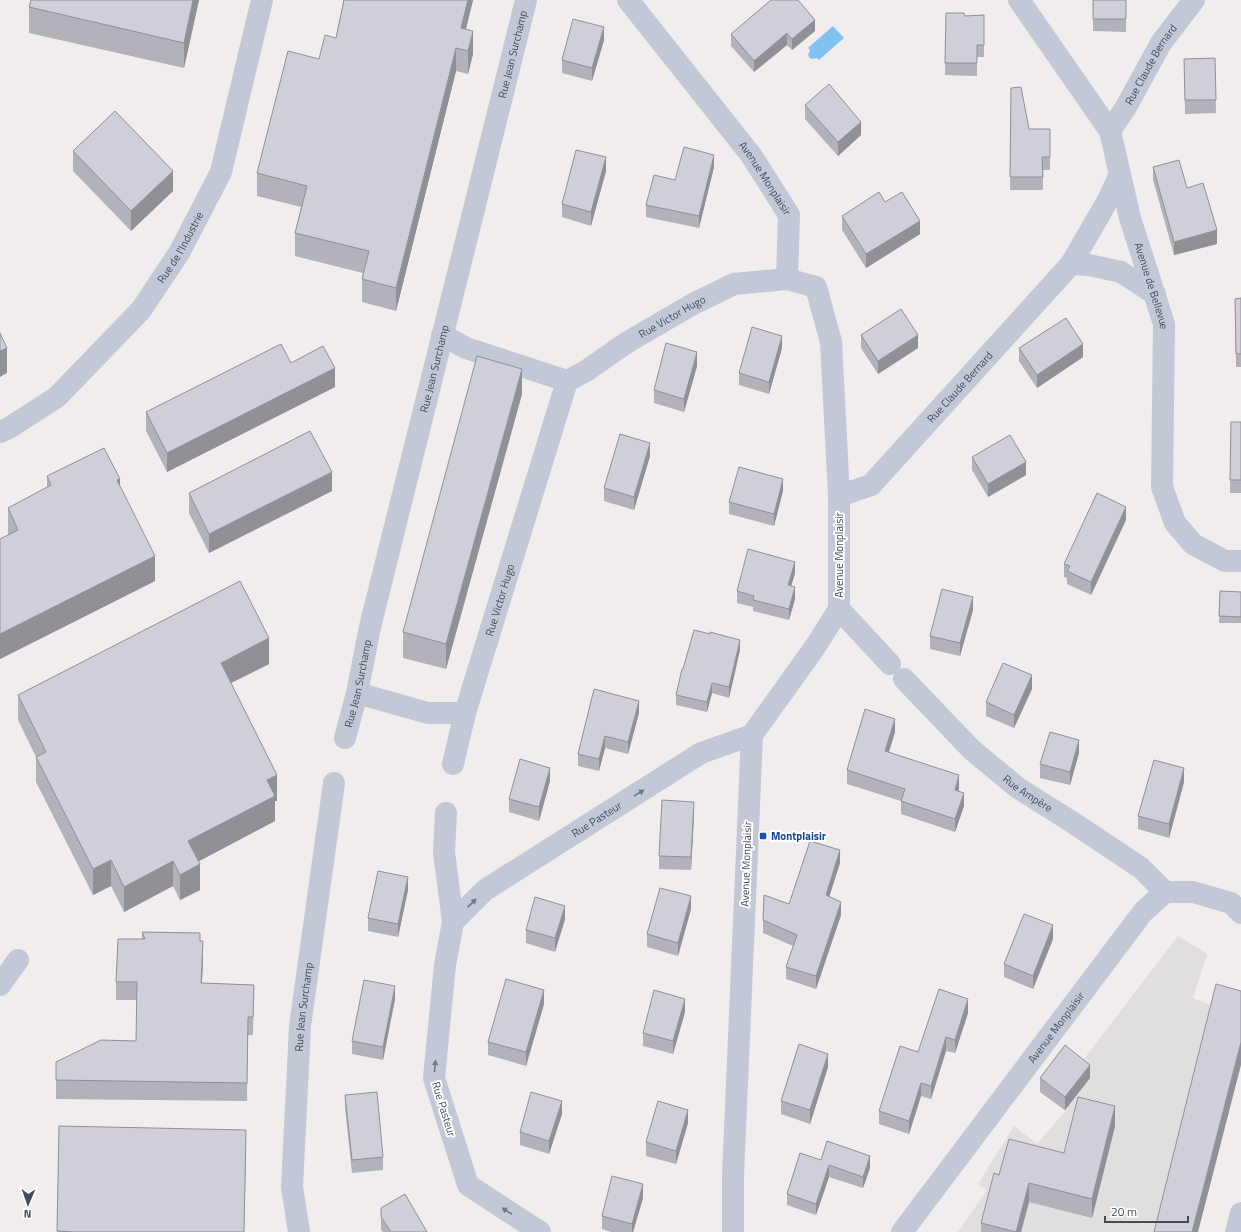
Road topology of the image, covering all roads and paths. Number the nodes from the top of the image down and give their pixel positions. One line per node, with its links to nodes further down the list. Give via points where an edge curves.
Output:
1 (262, 0): 13 (street, Rue de l'Industrie, via 221,172 179,253 141,310 57,398)
2 (526, 0): 11 (street, Rue Jean Surchamp)
3 (628, 0): 9 (street, Avenue Monplaisir, via 751,155 789,214)
4 (1018, 0): 6 (street, Avenue de Bellevue)
5 (1194, 0): 6 (street, Rue Claude Bernard, via 1162,43)
6 (1110, 131): 7 (street, Avenue de Bellevue)
7 (1119, 176): 8 (street, Rue Claude Bernard); 10 (street, Avenue de Bellevue)
8 (1071, 264): 10 (street, via 1121,272); 14 (street, Rue Claude Bernard, via 871,485)
9 (787, 279): 12 (street, Rue Victor Hugo, via 734,284 693,304); 14 (street, Avenue Monplaisir, via 816,287 831,342)
10 (1155, 294): 15 (street, Avenue de Bellevue, via 1164,324 1162,487 1175,523 1193,544 1225,561)
11 (442, 335): 12 (street, via 466,348); 17 (street, Rue Jean Surchamp, via 370,627)
12 (567, 381): 18 (street, Rue Victor Hugo)
13 (0, 432)
14 (839, 496): 16 (street, Avenue Monplaisir)
15 (1241, 561)
16 (839, 609): 19 (street, Avenue Monplaisir); 24 (street, Rue Ampère, via 977,755 1018,788 1141,868)
17 (357, 693): 18 (street, via 428,713); 20 (street, Rue Jean Surchamp)
18 (465, 713): 21 (street)
19 (752, 735): 26 (street, Rue Pasteur, one-way to 19, via 485,890 701,753); 32 (street, Avenue Monplaisir, via 733,1168)
20 (345, 738)
21 (453, 764)
22 (334, 783): 30 (street, Rue Jean Surchamp, via 300,1026 292,1187)
23 (446, 813): 26 (street, Rue Pasteur, via 444,852)
24 (1165, 892): 25 (street, via 1193,892 1231,903); 33 (street, Avenue Monplaisir, via 1138,918)
25 (1241, 913)
26 (453, 922): 31 (street, Rue Pasteur, one-way to 26, via 468,1185 434,1078 445,965)
27 (18, 960): 28 (street)
28 (0, 985)
29 (1241, 1213): 34 (street)
30 (299, 1232)
31 (540, 1232)
32 (733, 1232)
33 (902, 1232)
34 (1236, 1232)

